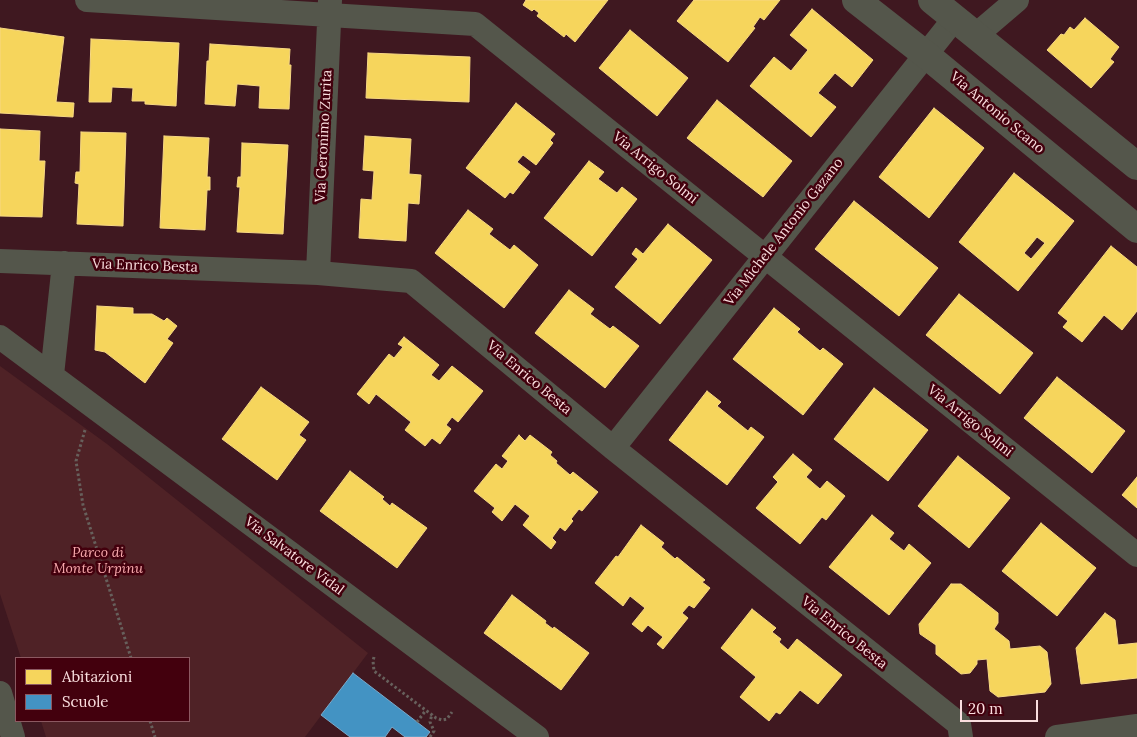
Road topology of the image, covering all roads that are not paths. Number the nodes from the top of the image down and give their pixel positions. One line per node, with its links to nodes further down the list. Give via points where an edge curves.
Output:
1 (87, 0): 5 (street, Via Arrigo Solmi)
2 (856, 0): 8 (street, Via Antonio Scano)
3 (932, 0): 6 (street)
4 (1017, 0): 7 (street)
5 (330, 7): 11 (street, Via Arrigo Solmi, via 475,24); 14 (street, Via Geronimo Zurita)
6 (955, 18): 7 (street); 8 (street, Via Michele Antonio Gazano)
7 (976, 34): 9 (street)
8 (925, 54): 10 (street, Via Antonio Scano); 11 (street, Via Michele Antonio Gazano)
9 (1137, 166)
10 (1137, 229)
11 (764, 256): 17 (street, Via Michele Antonio Gazano); 18 (street, Via Arrigo Solmi)
12 (0, 261): 13 (street, Via Enrico Besta)
13 (64, 263): 14 (street, Via Enrico Besta); 16 (street)
14 (318, 272): 17 (street, Via Enrico Besta, via 411,280)
15 (0, 336): 16 (street, Via Salvatore Vidal)
16 (52, 375): 22 (street, Via Salvatore Vidal)
17 (613, 448): 23 (street, Via Enrico Besta, via 959,724)
18 (1137, 555)
19 (0, 694): 21 (street)
20 (1137, 726): 24 (street)
21 (14, 737)
22 (537, 737)
23 (961, 737)
24 (1057, 737)

